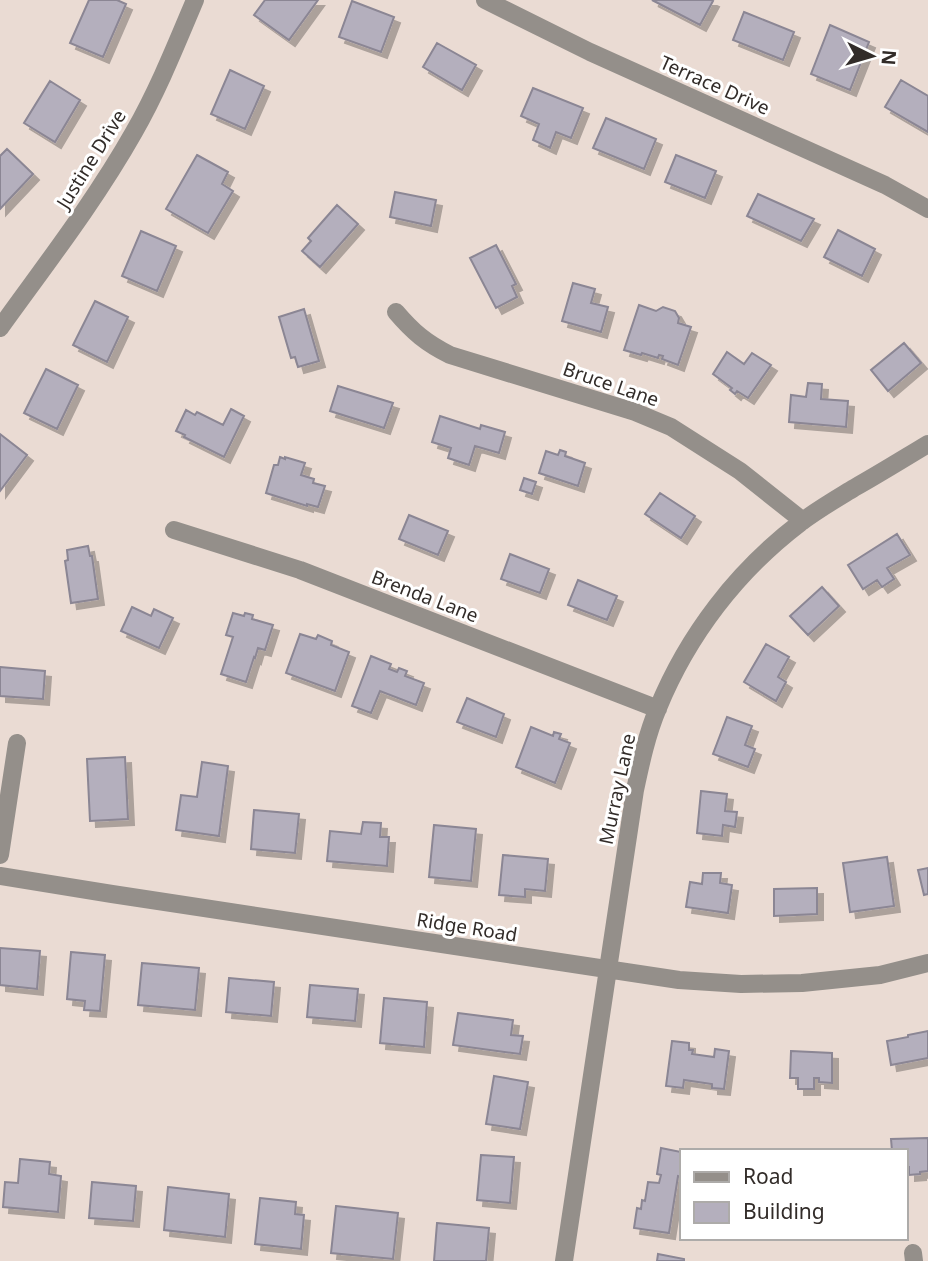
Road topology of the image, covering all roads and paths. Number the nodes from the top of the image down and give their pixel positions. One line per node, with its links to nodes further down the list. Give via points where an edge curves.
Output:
1 (195, 0): 5 (street, Justine Drive, via 133,134)
2 (485, 0): 3 (street, Terrace Drive)
3 (928, 209)
4 (396, 312): 7 (street, Bruce Lane, via 412,331 450,355 635,412 673,429 740,471)
5 (0, 328)
6 (928, 444): 7 (street, Murray Lane)
7 (803, 521): 9 (street, Murray Lane, via 732,586 678,665)
8 (174, 530): 9 (street, Brenda Lane, via 300,570)
9 (658, 709): 14 (street, Murray Lane, via 635,790)
10 (17, 743): 11 (street)
11 (0, 855)
12 (0, 876): 14 (street, Ridge Road)
13 (928, 963): 14 (street, Ridge Road, via 880,975 790,983 693,981)
14 (608, 970): 15 (street, Murray Lane)
15 (564, 1261)

